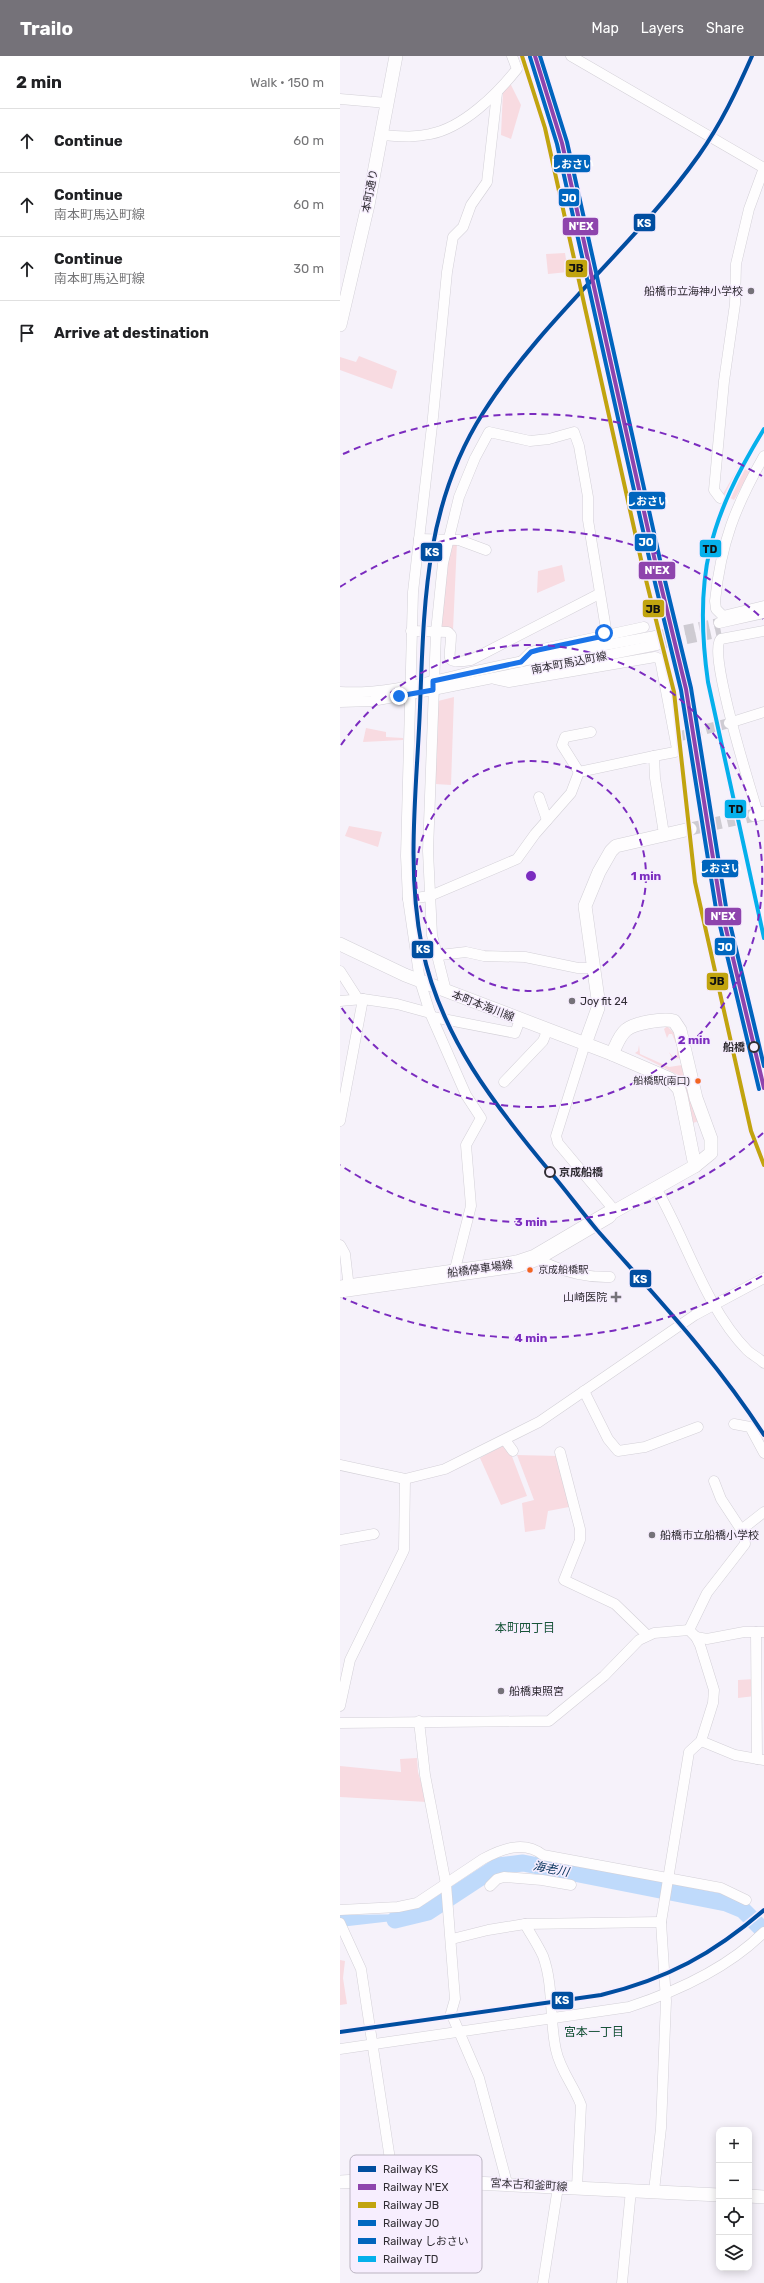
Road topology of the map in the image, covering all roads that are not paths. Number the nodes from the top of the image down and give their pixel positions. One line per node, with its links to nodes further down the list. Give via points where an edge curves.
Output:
1 (396, 56): 6 (street, 本町通り)
2 (512, 56): 4 (street, via 517,69)
3 (572, 56): 8 (street)
4 (497, 94): 7 (street, via 452,126 438,132 411,137); 12 (street, via 487,182 470,205 463,227 453,237 447,272)
5 (340, 98): 6 (street)
6 (387, 103): 7 (street, 本町通り)
7 (381, 135): 9 (street, 本町通り, via 365,219)
8 (764, 168): 11 (street, via 749,209 736,264 735,304 716,451 714,490)
9 (340, 325)
10 (764, 456): 16 (street, via 741,496 732,518 723,548 715,601 716,609 723,616)
11 (720, 498)
12 (419, 539): 13 (street); 20 (street, via 412,592)
13 (448, 539): 14 (street, via 459,540); 15 (street, via 459,497 487,434 492,431 530,441 548,440 574,432 588,497 588,520); 22 (street, via 442,563)
14 (486, 550)
15 (599, 594): 22 (street, via 471,660 452,662 451,635 448,632); 23 (street, via 606,629)
16 (764, 606)
17 (764, 613): 18 (street, via 720,628)
18 (764, 624)
19 (644, 627): 23 (street)
20 (411, 631): 22 (street); 27 (street)
21 (764, 631): 31 (street, via 718,641 720,673)
22 (436, 632): 26 (street)
23 (603, 635): 24 (street, via 531,652)
24 (521, 662): 25 (street, 南本町馬込町線, via 656,641); 26 (street, 南本町馬込町線)
25 (492, 678): 26 (street, 南本町馬込町線); 33 (street, via 509,682 654,657 660,659 676,749 675,752)
26 (433, 686): 27 (street, 南本町馬込町線); 40 (street, via 428,850)
27 (410, 690): 28 (street, 南本町馬込町線); 29 (street, 南本町馬込町線, via 372,700); 41 (street, via 406,856)
28 (340, 692)
29 (340, 702)
30 (764, 712): 31 (street)
31 (730, 723): 36 (street)
32 (591, 732): 34 (street, via 564,737 562,744)
33 (654, 756): 34 (street); 39 (street)
34 (580, 772): 37 (street, via 571,794)
35 (539, 797): 37 (street)
36 (759, 814)
37 (547, 820): 40 (street, via 517,859)
38 (690, 829): 39 (street)
39 (664, 834): 44 (street, via 616,846 599,872 585,906)
40 (430, 896): 41 (street); 47 (street, via 432,935)
41 (408, 899): 46 (street)
42 (340, 944): 46 (street, 本町本海川線)
43 (440, 955): 44 (street, via 466,952 484,956 525,957 578,968)
44 (593, 968): 53 (street, via 598,1008)
45 (340, 971): 48 (street)
46 (420, 981): 47 (street, 本町本海川線); 50 (street)
47 (446, 992): 51 (street, 本町本海川線)
48 (360, 999): 49 (street); 50 (street, via 398,1004); 56 (street)
49 (340, 1001)
50 (431, 1015): 51 (street, via 515,1033); 62 (street, via 466,1095 481,1118 466,1146 472,1206)
51 (520, 1020): 52 (street, 本町本海川線)
52 (547, 1030): 53 (street, 本町本海川線); 55 (street, via 543,1041)
53 (585, 1044): 54 (street, 本町本海川線); 59 (street, via 556,1136 558,1143)
54 (612, 1054): 57 (street, 本町本海川線, via 674,1083 681,1096); 57 (street, via 620,1036 632,1026 662,1019 674,1021 677,1025 696,1098 711,1139 710,1153)
55 (504, 1082)
56 (340, 1121)
57 (695, 1166): 58 (street)
58 (656, 1188): 59 (street); 66 (street)
59 (611, 1213): 61 (main road, 船橋停車場線)
60 (340, 1245): 65 (street, via 344,1254)
61 (535, 1258): 62 (main road, 船橋停車場線, via 510,1265); 63 (street, via 558,1268 597,1277)
62 (454, 1273): 65 (main road, 船橋停車場線)
63 (610, 1277)
64 (764, 1278): 66 (street)
65 (345, 1288)
66 (714, 1304): 67 (street, via 731,1331 748,1351); 68 (street)
67 (764, 1362)
68 (584, 1391): 70 (street, via 608,1439 618,1451 645,1447); 71 (street, via 545,1418)
69 (734, 1424): 74 (street, via 750,1427)
70 (698, 1427)
71 (505, 1440): 72 (street); 76 (street, via 445,1469)
72 (513, 1451)
73 (560, 1452): 84 (street, via 580,1529 580,1540 564,1580 615,1604)
74 (764, 1453)
75 (340, 1465): 76 (street)
76 (405, 1480): 86 (street, via 404,1550 350,1660)
77 (714, 1481): 79 (street, via 721,1499)
78 (764, 1512): 79 (street)
79 (741, 1530): 83 (street, via 745,1544 707,1593)
80 (374, 1534): 81 (street)
81 (340, 1540)
82 (760, 1632): 83 (street, via 744,1632 707,1639); 85 (street)
83 (692, 1634): 84 (street); 89 (street, via 714,1690 713,1703)
84 (647, 1635): 87 (street, via 604,1676 549,1721)
85 (760, 1697): 90 (street)
86 (340, 1706)
87 (419, 1721): 88 (street); 93 (street, via 425,1775)
88 (340, 1723)
89 (701, 1741): 90 (street, via 734,1754); 91 (street, via 689,1752)
90 (761, 1760)
91 (668, 1881): 93 (street, via 543,1855 523,1846 494,1854); 95 (street, via 721,1888); 97 (street)
92 (571, 1885): 94 (street, via 504,1877)
93 (446, 1886): 96 (street, via 409,1906); 101 (street)
94 (490, 1886)
95 (746, 1900)
96 (340, 1910)
97 (661, 1922): 98 (street); 102 (street)
98 (525, 1924): 101 (street, via 488,1930); 103 (street, via 543,1958 548,1978)
99 (343, 1934): 105 (street, via 361,1969)
100 (762, 1934): 102 (street, via 738,1954)
101 (452, 1940): 104 (street, via 455,1999 450,2013)
102 (664, 1995): 103 (street, via 629,2006); 115 (street, via 660,2128)
103 (551, 2018): 104 (street); 113 (street, via 560,2066 577,2093 581,2105)
104 (458, 2032): 105 (street); 111 (street, via 479,2078)
105 (371, 2045): 106 (street); 107 (street)
106 (340, 2049)
107 (389, 2155)
108 (350, 2181): 109 (street, 宮本古和釜町線)
109 (340, 2182)
110 (482, 2182): 111 (street, 宮本古和釜町線)
111 (507, 2183): 112 (street, 宮本古和釜町線)
112 (558, 2187): 113 (street, 宮本古和釜町線); 119 (street)
113 (577, 2187): 114 (street, 宮本古和釜町線)
114 (632, 2190): 115 (street, 宮本古和釜町線); 120 (street)
115 (654, 2191): 116 (street, 宮本古和釜町線)
116 (716, 2195)
117 (752, 2196): 118 (street)
118 (764, 2197)
119 (543, 2283)
120 (622, 2283)

